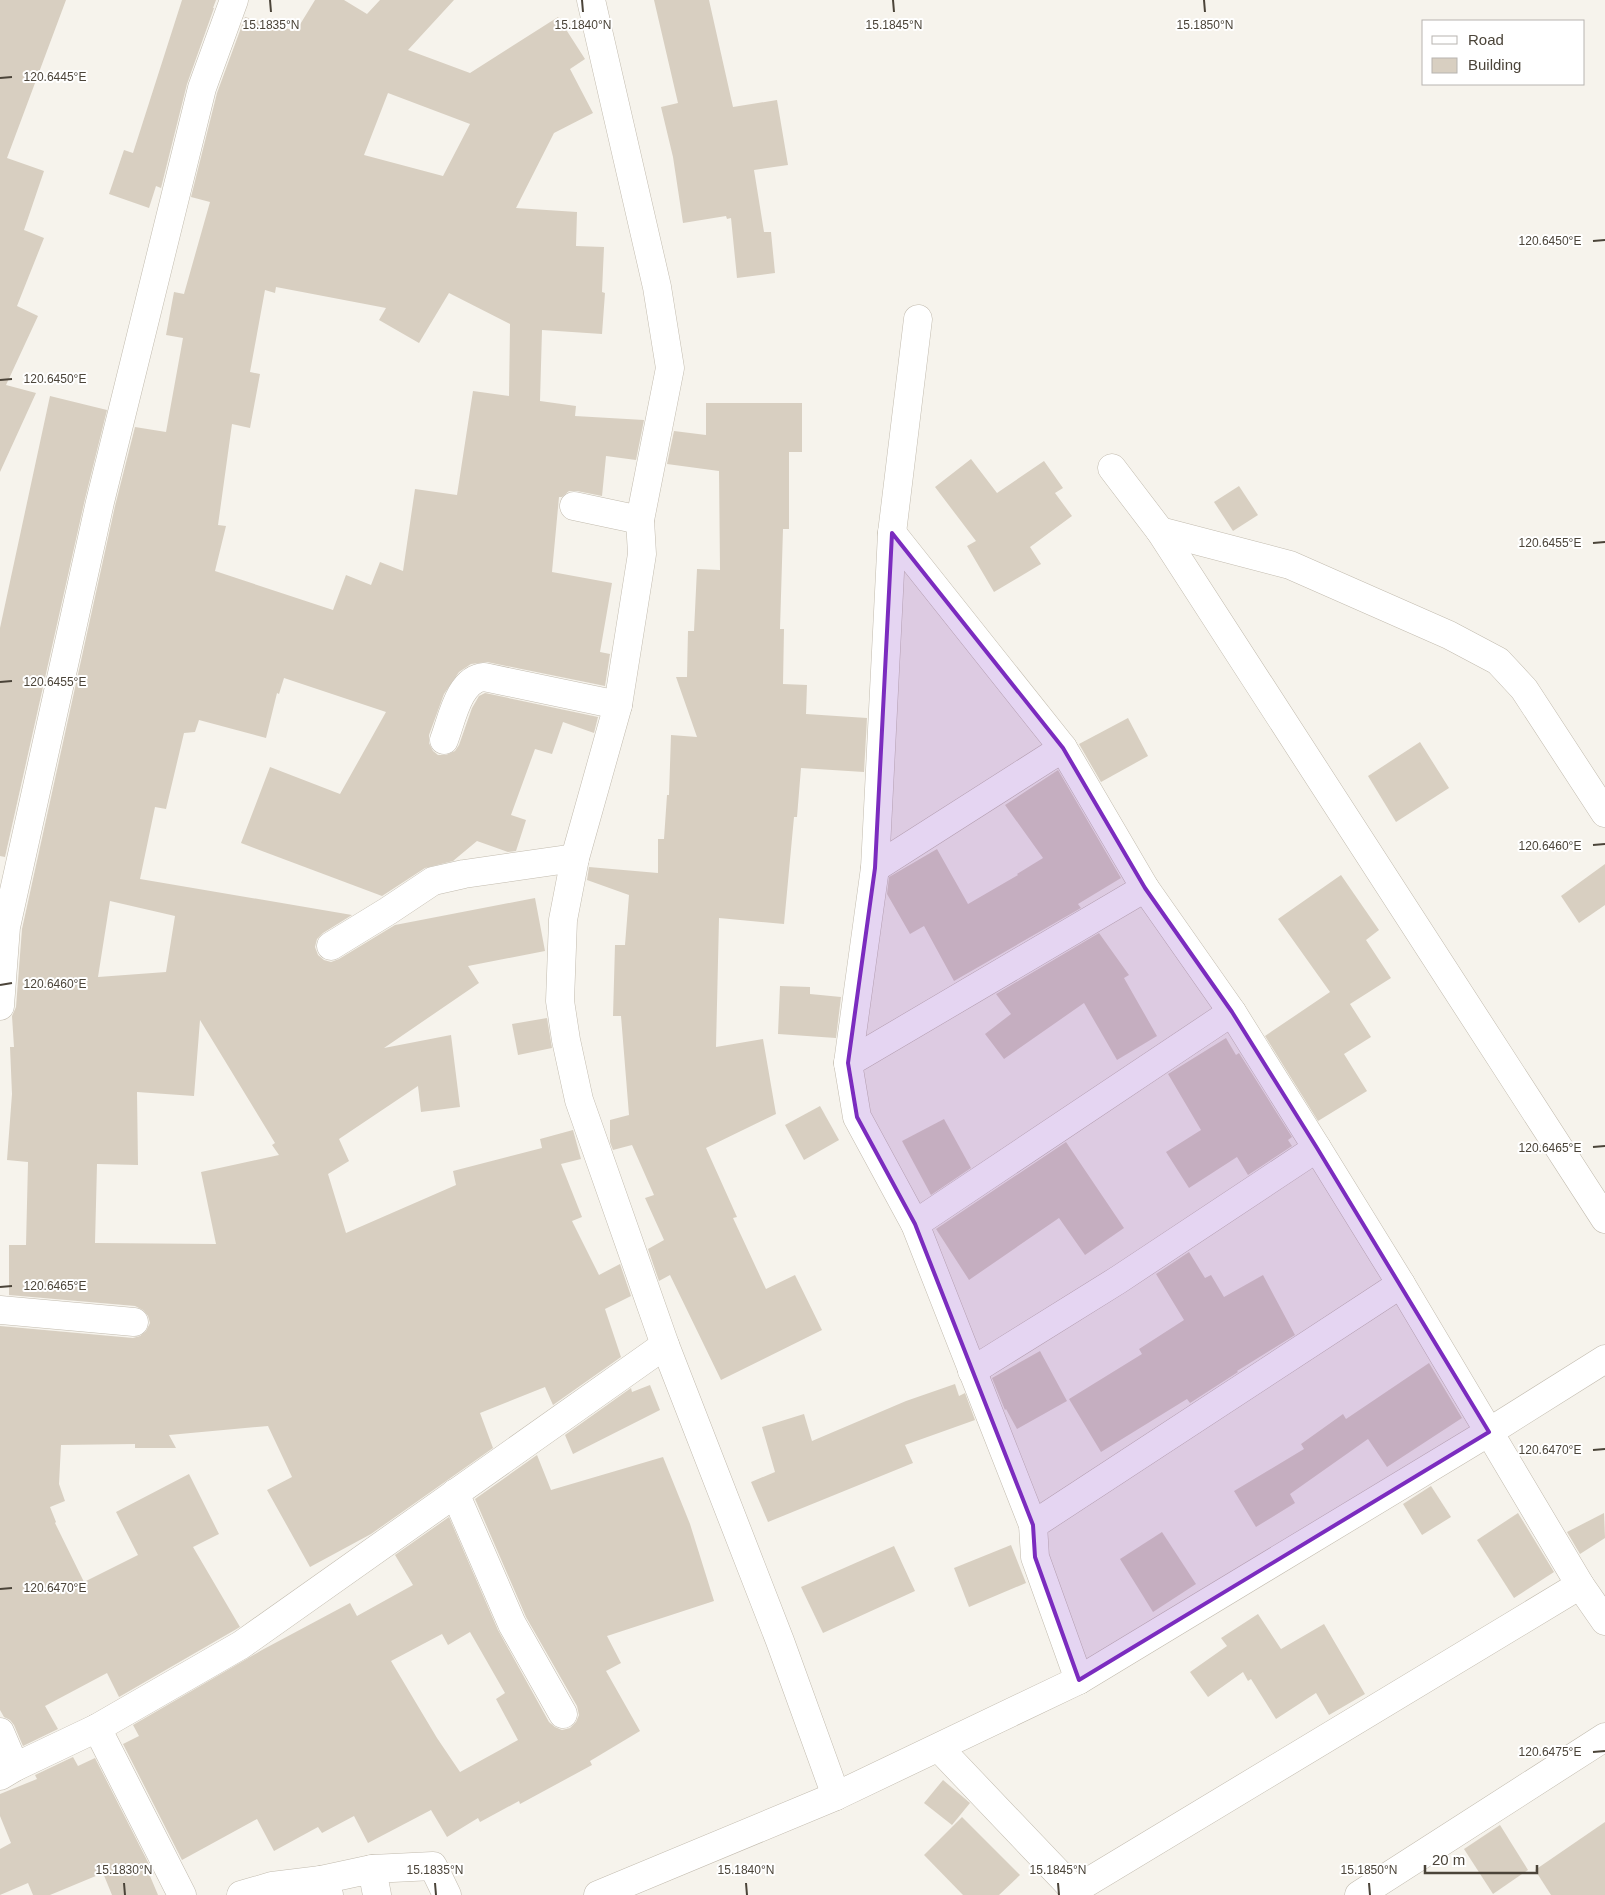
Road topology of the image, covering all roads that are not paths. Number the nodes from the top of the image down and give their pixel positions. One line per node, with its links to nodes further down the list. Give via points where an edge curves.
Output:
1 (234, 0): 17 (street, via 202,88 100,502 6,927)
2 (592, 0): 6 (street, via 656,287 670,368)
3 (918, 319): 8 (street)
4 (1112, 468): 7 (street)
5 (574, 506): 6 (street)
6 (640, 520): 9 (street, via 642,554)
7 (1160, 531): 12 (street, via 1290,565 1449,635 1498,661 1524,689); 21 (street)
8 (892, 533): 11 (street); 14 (street)
9 (618, 705): 10 (street, via 484,677 475,678 461,693); 13 (street)
10 (444, 740)
11 (1063, 748): 14 (street); 15 (street)
12 (1605, 813)
13 (574, 858): 16 (street, via 433,881); 26 (street, via 562,920 560,1002 566,1040 580,1100)
14 (875, 868): 19 (street)
15 (1146, 888): 18 (street); 19 (street)
16 (331, 946)
17 (0, 1006)
18 (1232, 1012): 20 (street); 22 (street)
19 (848, 1063): 22 (street, via 857,1117)
20 (1317, 1148): 23 (street); 28 (street, via 1118,1280)
21 (1605, 1219)
22 (915, 1224): 28 (street)
23 (1400, 1284): 29 (street); 31 (street)
24 (0, 1310): 25 (street)
25 (134, 1322)
26 (665, 1345): 30 (street); 41 (street, via 780,1641)
27 (1605, 1359): 29 (street)
28 (972, 1371): 31 (street)
29 (1489, 1432): 32 (street); 34 (street)
30 (454, 1493): 35 (street, via 512,1624); 36 (street, via 241,1645)
31 (1033, 1525): 34 (street, via 1035,1557)
32 (1580, 1585): 33 (street); 44 (street)
33 (1605, 1621)
34 (1079, 1680): 39 (street)
35 (564, 1714)
36 (97, 1728): 40 (street); 46 (street)
37 (0, 1732): 40 (street)
38 (1605, 1737): 45 (street)
39 (939, 1748): 41 (street); 44 (street)
40 (8, 1771)
41 (836, 1796): 49 (street)
42 (374, 1882): 43 (street); 48 (street, via 433,1866)
43 (325, 1888): 47 (street, via 272,1886)
44 (1076, 1893)
45 (1367, 1893)
46 (182, 1895)
47 (241, 1895)
48 (447, 1895)
49 (598, 1895)

